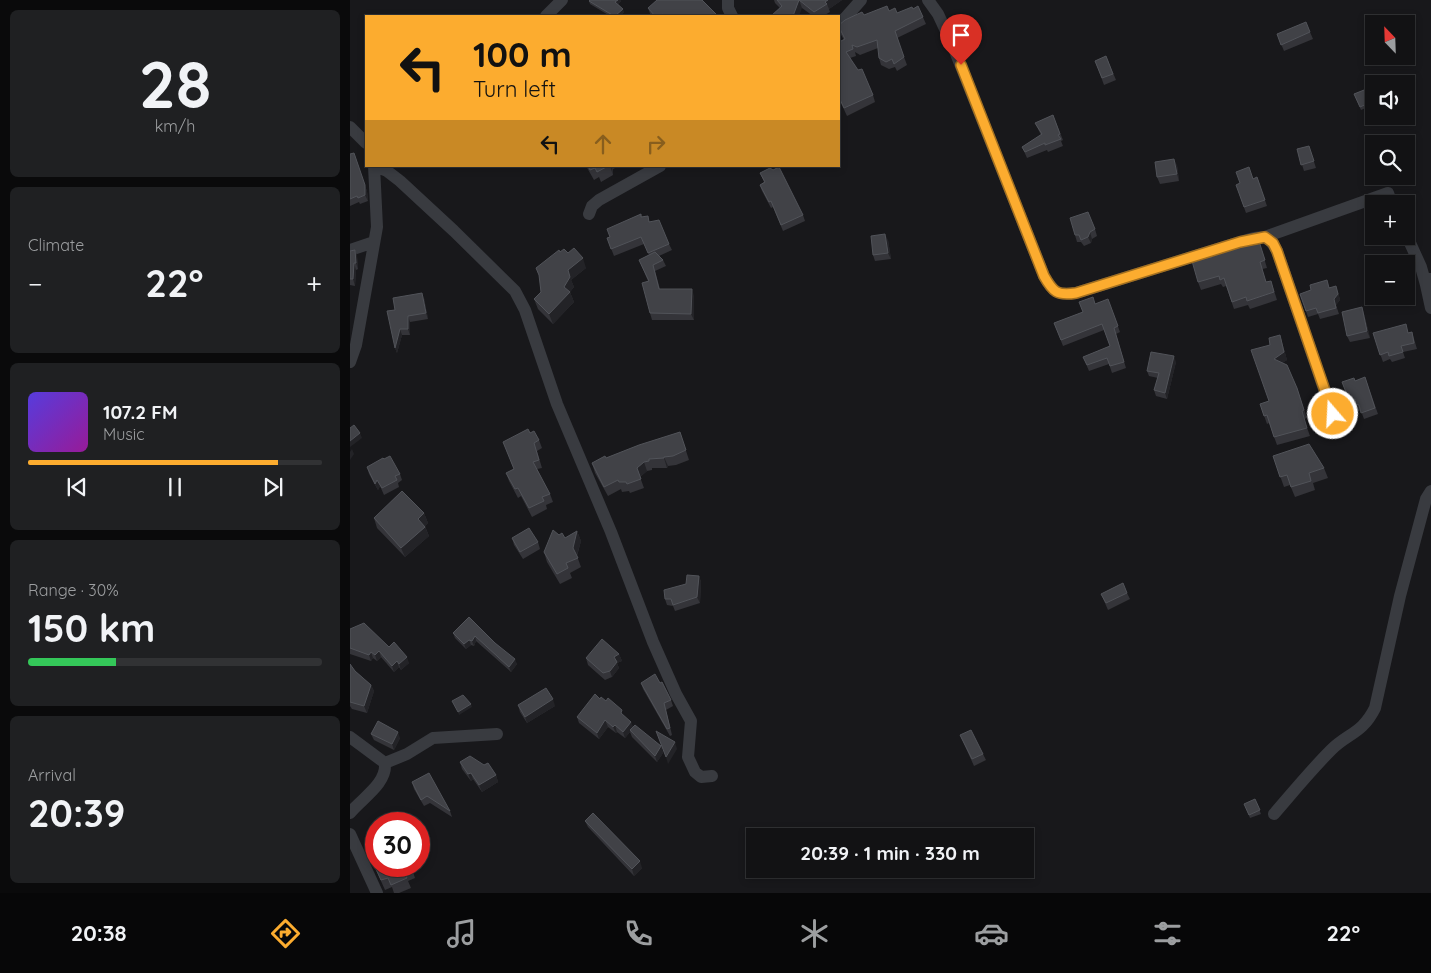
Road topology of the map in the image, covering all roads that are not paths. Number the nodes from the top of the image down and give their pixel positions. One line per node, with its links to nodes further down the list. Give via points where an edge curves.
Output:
1 (562, 0): 5 (street)
2 (728, 0): 6 (street)
3 (861, 0): 7 (street)
4 (928, 0): 15 (street, via 954,46 1044,276 1056,293 1082,292)
5 (547, 15)
6 (732, 15)
7 (840, 24)
8 (350, 126): 9 (street)
9 (365, 142)
10 (374, 167): 16 (street, via 377,226)
11 (376, 167): 27 (street, via 400,181 515,291 653,642 690,721 688,757 701,777)
12 (658, 167): 14 (street, via 599,200)
13 (1365, 201): 15 (street)
14 (589, 214)
15 (1265, 237): 22 (street, via 1277,251)
16 (374, 242): 18 (street); 21 (street, via 356,346)
17 (1411, 245): 19 (street)
18 (350, 250)
19 (1429, 282): 20 (street)
20 (1431, 308)
21 (350, 362)
22 (1339, 432)
23 (1431, 491): 29 (street, via 1426,499 1400,596 1370,719 1332,748)
24 (497, 734): 26 (street, via 433,738)
25 (350, 737): 26 (street)
26 (385, 763): 28 (street, via 386,770 379,782)
27 (712, 776)
28 (350, 813)
29 (1274, 814)
30 (350, 834): 31 (street)
31 (377, 893)

